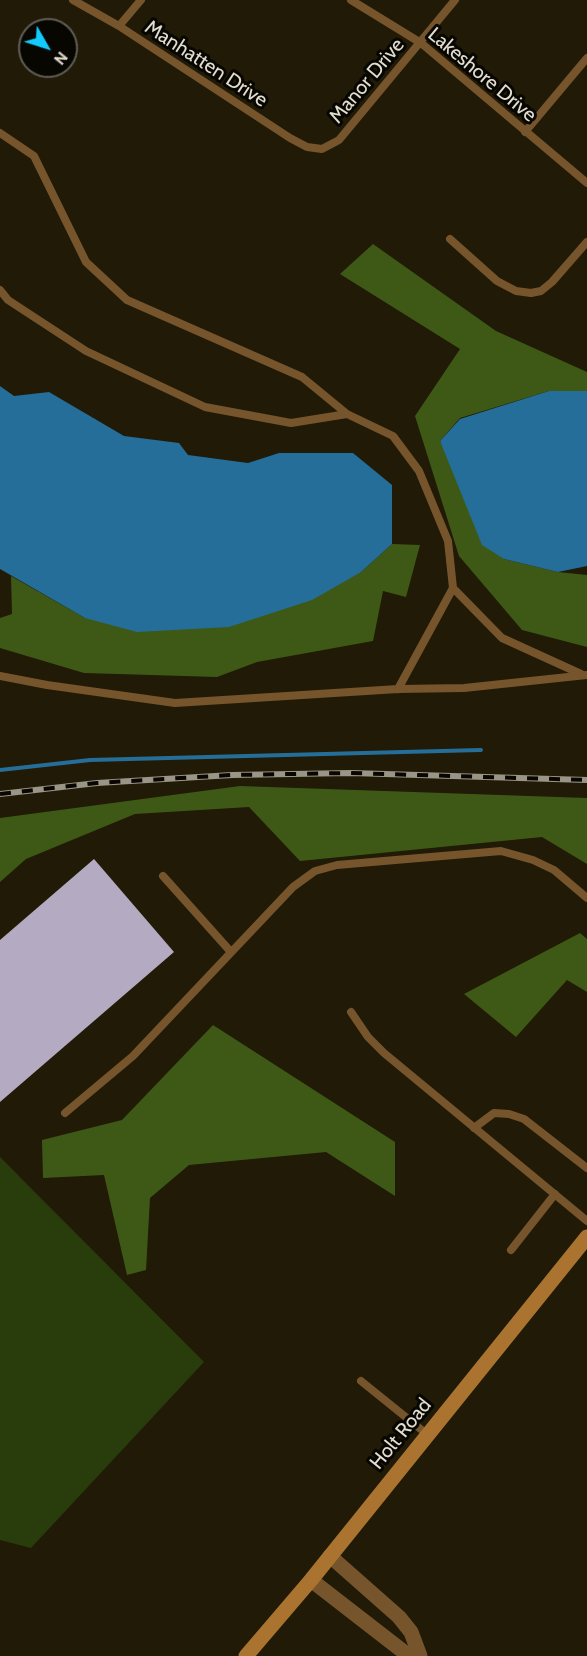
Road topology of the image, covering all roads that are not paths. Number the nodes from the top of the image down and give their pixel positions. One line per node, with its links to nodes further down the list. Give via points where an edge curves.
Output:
1 (74, 0): 5 (lane, Manhatten Drive)
2 (141, 0): 5 (lane)
3 (351, 0): 6 (lane, Lakeshore Drive)
4 (455, 0): 6 (lane, Manor Drive)
5 (119, 26): 10 (lane, Manhatten Drive, via 290,138)
6 (421, 43): 8 (lane, Lakeshore Drive); 10 (lane, Manor Drive, via 339,140)
7 (587, 58): 8 (lane)
8 (525, 132): 11 (lane, Lakeshore Drive)
9 (0, 133): 15 (lane, via 34,156 86,262 128,300 302,378)
10 (322, 149)
11 (587, 183)
12 (450, 239): 13 (lane, via 497,281 516,291 531,293 552,282)
13 (587, 242)
14 (0, 290): 15 (lane, via 8,300 86,351 205,407 291,423)
15 (347, 414): 16 (lane, via 393,436 419,471 448,541)
16 (453, 588): 17 (lane, via 501,638); 19 (lane)
17 (585, 675): 19 (lane, via 464,688)
18 (0, 676): 19 (lane, via 175,704)
19 (398, 689)
20 (163, 876): 22 (lane)
21 (587, 898): 22 (lane, via 554,870 501,851 337,865 305,876)
22 (231, 952): 24 (lane, via 133,1056)
23 (351, 1012): 25 (lane, via 384,1053)
24 (66, 1113)
25 (474, 1128): 26 (lane, via 494,1113 524,1119); 27 (lane)
26 (587, 1168)
27 (555, 1194): 28 (lane); 30 (lane)
28 (587, 1221)
29 (587, 1237): 32 (main road, Holt Road)
30 (511, 1250)
31 (361, 1381): 32 (lane)
32 (428, 1435): 33 (main road, Holt Road)
33 (330, 1556): 34 (main road, Holt Road); 37 (street, via 399,1617 411,1632)
34 (311, 1580): 35 (main road, Holt Road); 36 (street)
35 (246, 1656)
36 (409, 1656)
37 (420, 1656)

